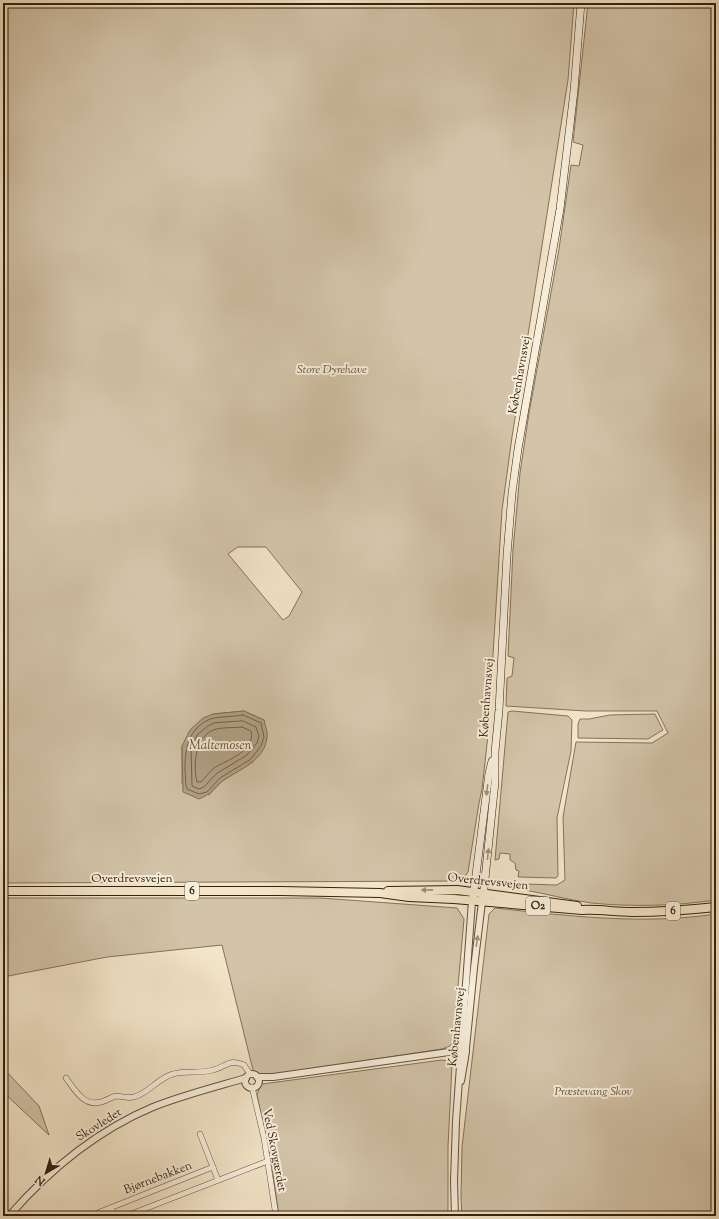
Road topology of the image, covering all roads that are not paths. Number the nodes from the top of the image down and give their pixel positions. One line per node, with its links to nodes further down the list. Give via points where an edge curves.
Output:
1 (581, 3): 2 (main road, Københavnsvej, via 560,209 512,492 499,710)
2 (494, 752): 4 (main road, Københavnsvej, one-way to 4); 6 (main road, Københavnsvej, one-way to 2, via 495,782)
3 (3, 891): 5 (main road, Overdrevsvejen / 6)
4 (474, 892): 5 (main road, Overdrevsvejen / 6, one-way to 5, via 437,890); 6 (main road, Overdrevsvejen / 6); 7 (main road, Københavnsvej)
5 (380, 893): 7 (main road, Overdrevsvejen, via 409,898)
6 (483, 893): 8 (main road, Københavnsvej); 10 (main road, Overdrevsvejen / 6, via 562,903)
7 (472, 901): 8 (main road, Overdrevsvejen / O2); 11 (street, Københavnsvej)
8 (482, 902): 10 (main road, Overdrevsvejen / O2); 11 (street, Københavnsvej, one-way to 8)
9 (716, 907): 10 (main road, Overdrevsvejen / 6, via 662,912)
10 (593, 910)
11 (463, 1052): 13 (street); 25 (street, Københavnsvej, via 458,1090)
12 (66, 1078): 14 (street, via 81,1097 95,1103 115,1096 133,1098 172,1074 211,1070 233,1062 244,1065)
13 (258, 1079): 14 (street, via 254,1074); 14 (street, via 256,1086)
14 (248, 1081): 16 (street, Ved Skovgærdet); 20 (street, Skovledet, via 178,1098 152,1108 96,1138 45,1178)
15 (200, 1134): 17 (street)
16 (268, 1161): 18 (street, Bjørnebakken); 24 (street, Ved Skovgærdet)
17 (213, 1167): 18 (street); 19 (street, Bjørnebakken)
18 (218, 1180): 23 (street, Bjørnebakken)
19 (110, 1208): 21 (street, Bjørnebakken); 22 (street)
20 (9, 1216)
21 (90, 1216)
22 (114, 1216)
23 (126, 1216)
24 (276, 1216)
25 (455, 1216)

